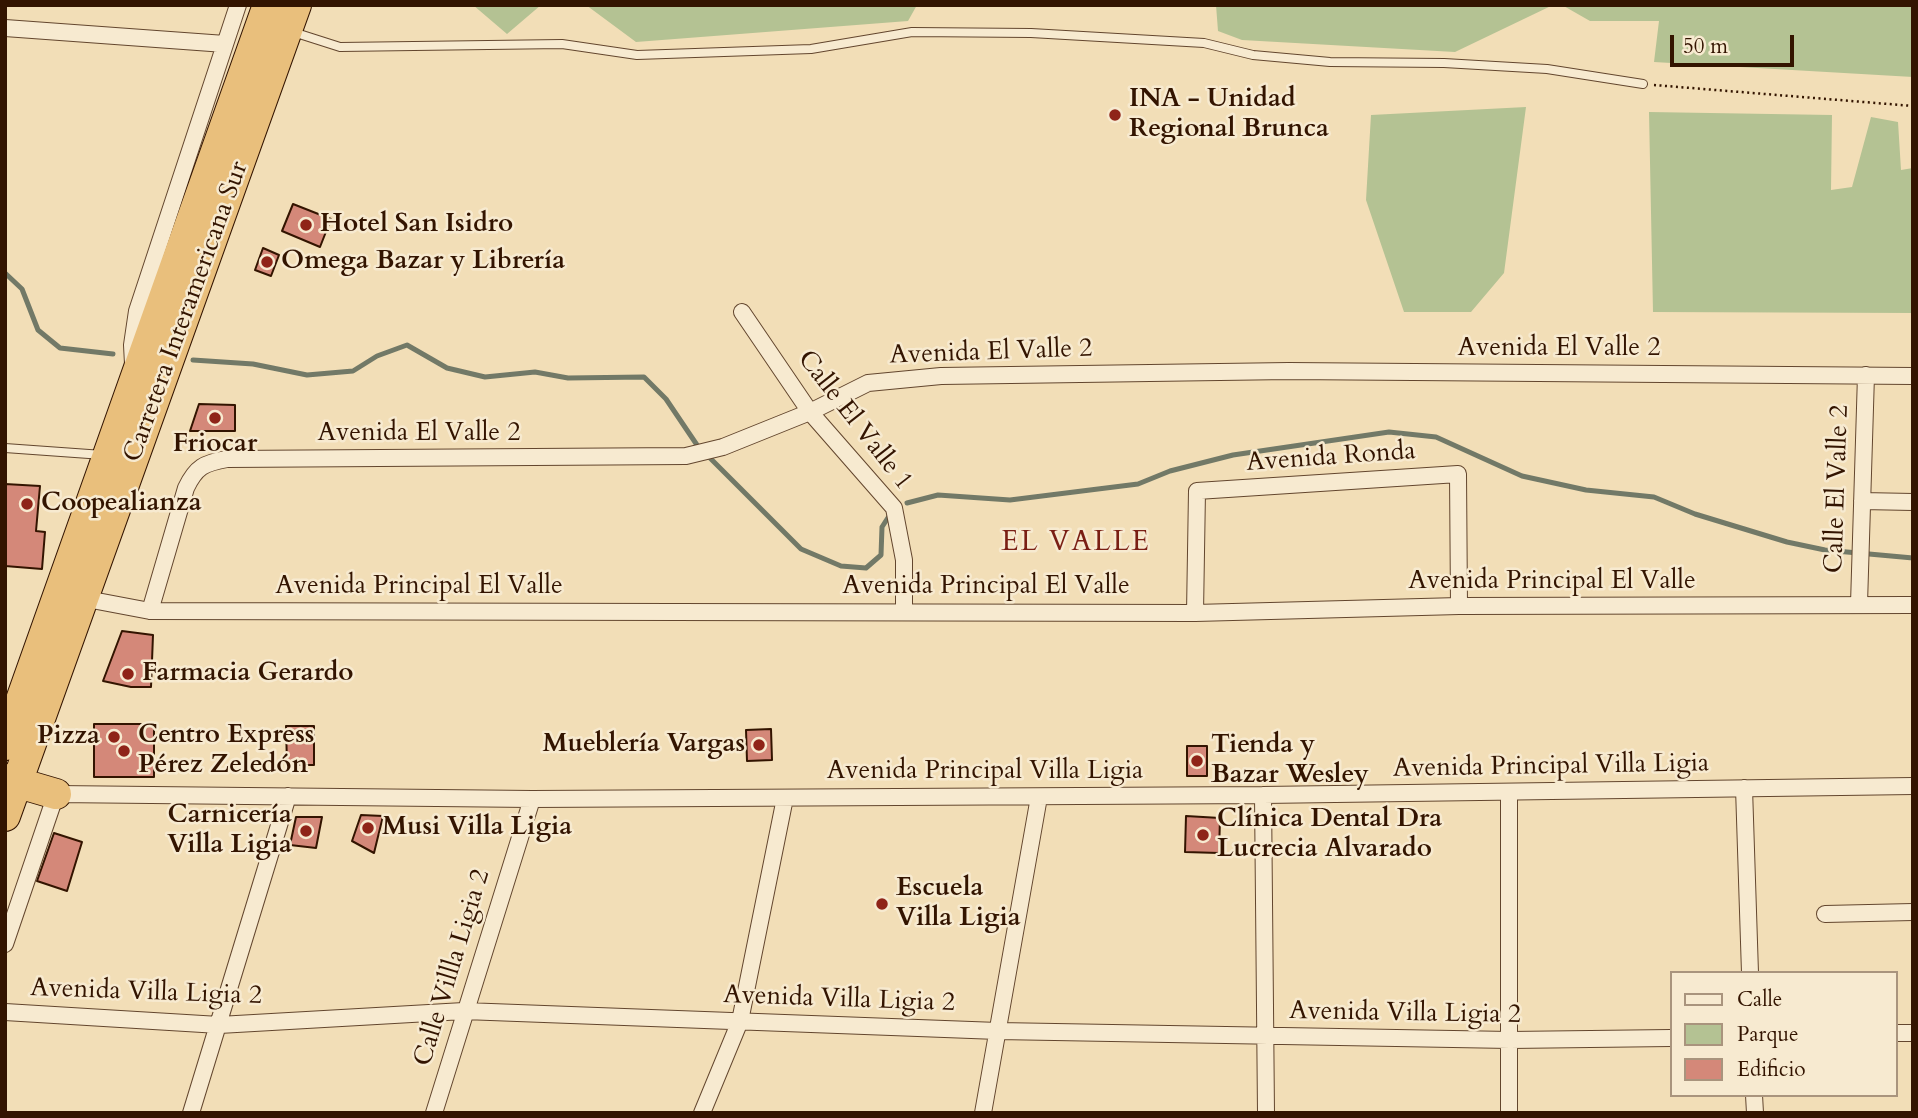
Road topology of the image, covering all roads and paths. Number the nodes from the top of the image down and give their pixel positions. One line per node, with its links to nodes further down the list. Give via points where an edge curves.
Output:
1 (238, 5): 5 (street)
2 (268, 5): 11 (highway, Carretera Interamericana Sur)
3 (291, 18): 6 (lane, via 340,47 562,44 637,55 811,49 912,32 1031,33 1204,43 1253,55 1331,62 1547,69); 17 (highway, Carretera Interamericana Sur)
4 (5, 27): 5 (street)
5 (225, 44): 11 (street, via 137,311 132,345)
6 (1643, 84): 7 (path)
7 (1913, 106)
8 (742, 312): 12 (street, Calle El Valle 1)
9 (1866, 375): 10 (street, Avenida El Valle 2); 12 (street, Avenida El Valle 2, via 1275,372 941,376 868,383); 15 (street, Calle El Valle 2)
10 (1913, 376)
11 (134, 382): 14 (highway, Carretera Interamericana Sur)
12 (810, 412): 21 (street, Avenida El Valle 2, via 692,454 206,463 195,469 186,488); 22 (street, Calle El Valle 1, via 894,508 904,560)
13 (5, 448): 14 (lane)
14 (109, 455): 17 (highway, Carretera Interamericana Sur)
15 (1862, 501): 16 (street); 18 (street, Calle El Valle 2)
16 (1913, 502)
17 (72, 596): 21 (street, Avenida Principal El Valle); 24 (highway, Carretera Interamericana Sur)
18 (1859, 604): 19 (street, Avenida Principal El Valle); 20 (street, Avenida Principal El Valle)
19 (1913, 605)
20 (1459, 606): 23 (street, Avenida Principal El Valle); 23 (street, Avenida Ronda, via 1458,474 1197,491)
21 (150, 611): 22 (street, Avenida Principal El Valle)
22 (904, 611): 23 (street, Avenida Principal El Valle)
23 (1195, 613)
24 (22, 713): 25 (highway, Carretera Interamericana Sur); 26 (highway, Carretera Interamericana Sur)
25 (5, 744)
26 (11, 780): 30 (highway); 36 (highway, Carretera Interamericana Sur)
27 (1913, 786): 28 (street, Avenida Principal Villa Ligia)
28 (1744, 788): 29 (street, Avenida Principal Villa Ligia); 40 (street)
29 (1510, 792): 31 (street, Avenida Principal Villa Ligia); 48 (street)
30 (57, 794): 32 (street, Avenida Principal Villa Ligia); 39 (street)
31 (1263, 795): 33 (street, Avenida Principal Villa Ligia); 46 (street)
32 (288, 796): 35 (street, Avenida Principal Villa Ligia); 44 (street)
33 (1039, 797): 34 (street, Avenida Principal Villa Ligia); 45 (street)
34 (785, 798): 35 (street, Avenida Principal Villa Ligia); 43 (street)
35 (532, 799): 41 (street, Calle Villla Ligia 2)
36 (5, 816)
37 (1913, 912): 38 (street)
38 (1825, 914)
39 (5, 944)
40 (1750, 971)
41 (464, 1011): 43 (street, Avenida Villa Ligia 2); 44 (street, Avenida Villa Ligia 2); 50 (street, Calle Villla Ligia 2)
42 (5, 1012): 44 (street, Avenida Villa Ligia 2)
43 (740, 1020): 45 (street, Avenida Villa Ligia 2); 51 (street)
44 (219, 1025): 49 (street)
45 (998, 1031): 46 (street, Avenida Villa Ligia 2); 52 (street)
46 (1267, 1037): 48 (street, Avenida Villa Ligia 2); 53 (street)
47 (1670, 1038): 48 (street, Avenida Villa Ligia 2)
48 (1510, 1040): 54 (street)
49 (191, 1113)
50 (434, 1113)
51 (702, 1113)
52 (983, 1113)
53 (1266, 1113)
54 (1509, 1113)

